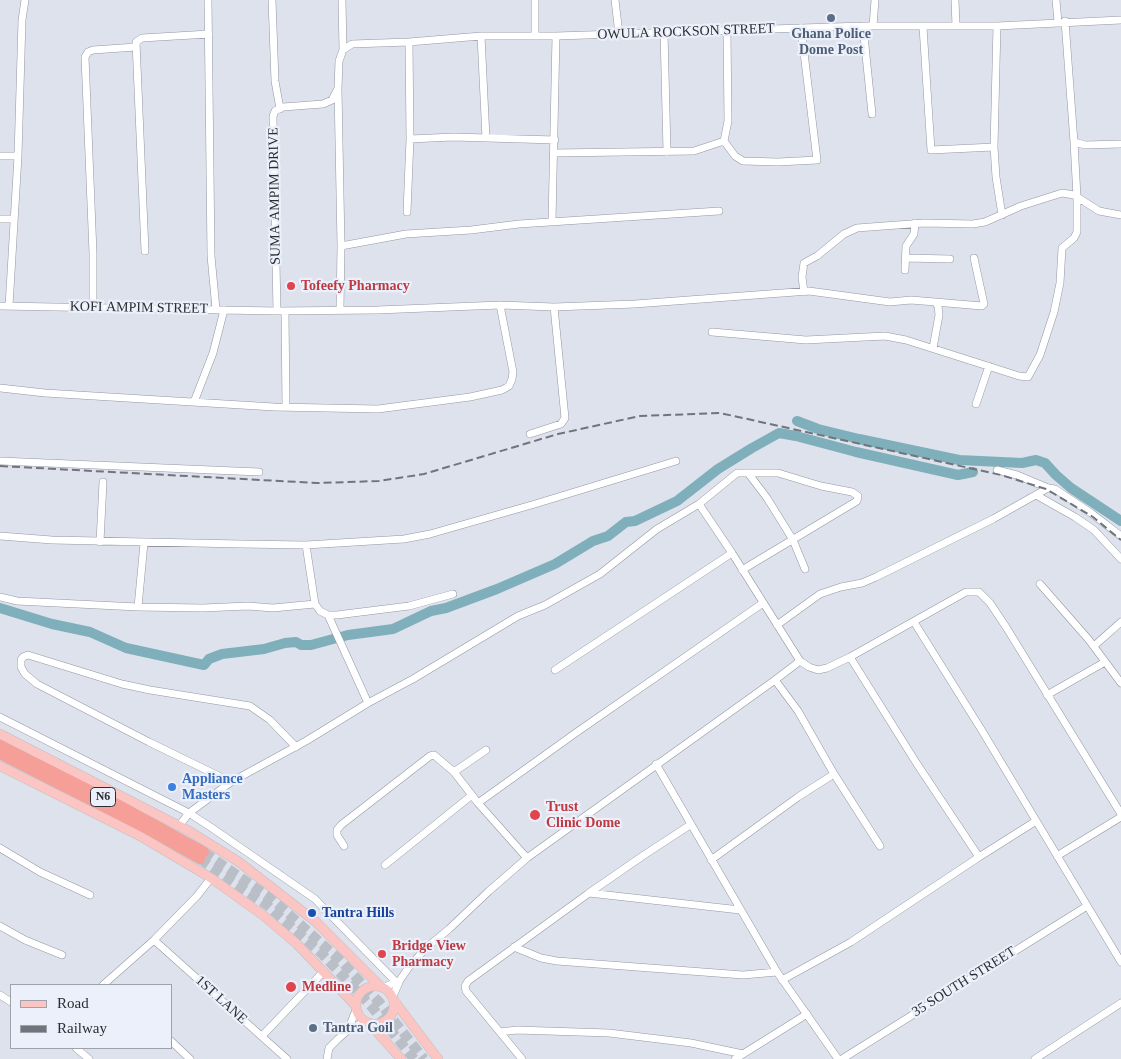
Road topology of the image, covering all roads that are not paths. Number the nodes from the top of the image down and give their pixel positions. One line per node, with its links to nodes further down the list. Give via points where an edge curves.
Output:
1 (25, 0): 41 (street)
2 (208, 0): 20 (street)
3 (272, 0): 29 (street, SUMA AMPIM DRIVE)
4 (342, 0): 27 (street)
5 (535, 0): 23 (street)
6 (615, 0): 21 (street)
7 (875, 0): 13 (street)
8 (955, 0): 15 (street)
9 (1056, 0): 11 (street)
10 (1121, 20): 11 (street, OWULA ROCKSON STREET)
11 (1062, 22): 16 (street, OWULA ROCKSON STREET); 35 (street)
12 (863, 26): 13 (street, OWULA ROCKSON STREET); 17 (street, OWULA ROCKSON STREET); 30 (street)
13 (873, 26): 14 (street, OWULA ROCKSON STREET)
14 (923, 26): 15 (street, OWULA ROCKSON STREET); 37 (street, via 931,150)
15 (956, 26): 16 (street, OWULA ROCKSON STREET)
16 (997, 26): 37 (street)
17 (801, 28): 18 (street, OWULA ROCKSON STREET); 34 (street, via 817,160 743,161)
18 (727, 30): 19 (street, OWULA ROCKSON STREET); 34 (street, via 728,121)
19 (664, 32): 21 (street, OWULA ROCKSON STREET); 38 (street)
20 (209, 34): 26 (street, via 142,38 136,42); 64 (street, via 210,228)
21 (619, 34): 24 (street, OWULA ROCKSON STREET)
22 (481, 36): 23 (street, OWULA ROCKSON STREET); 25 (street, OWULA ROCKSON STREET); 31 (street)
23 (535, 36): 24 (street, OWULA ROCKSON STREET)
24 (556, 36): 33 (street)
25 (409, 42): 27 (street, OWULA ROCKSON STREET, via 352,44); 32 (street)
26 (136, 47): 52 (street); 62 (street, via 93,50 85,57)
27 (343, 50): 28 (street, via 338,61)
28 (338, 89): 29 (street, via 332,100 324,104); 51 (street)
29 (277, 110): 67 (street, SUMA AMPIM DRIVE, via 273,116)
30 (872, 114)
31 (486, 138): 32 (street); 33 (street)
32 (410, 140): 44 (street)
33 (555, 140): 39 (street)
34 (724, 141): 38 (street, via 694,151)
35 (1074, 142): 36 (street, via 1085,145); 42 (street)
36 (1121, 144)
37 (994, 146): 45 (street)
38 (667, 152): 39 (street)
39 (554, 153): 49 (street)
40 (0, 156): 41 (street)
41 (18, 156): 48 (street)
42 (1077, 197): 45 (street, via 1062,193); 46 (street, via 1098,211); 70 (street, via 1077,232 1062,248 1060,283 1040,355 1025,377)
43 (719, 211): 49 (street)
44 (407, 212)
45 (1002, 215): 50 (street, via 973,224)
46 (1121, 215)
47 (0, 218): 48 (street)
48 (14, 219): 61 (street)
49 (552, 222): 51 (street, via 406,234)
50 (915, 223): 53 (street, via 914,234 906,246); 57 (street, via 857,228 844,234 817,256 804,262)
51 (341, 246): 65 (street)
52 (145, 251)
53 (906, 258): 55 (street); 56 (street)
54 (974, 258): 58 (street, KOFI AMPIM STREET, via 984,304)
55 (950, 259)
56 (905, 270)
57 (804, 292): 58 (street, KOFI AMPIM STREET, via 890,302); 63 (street, KOFI AMPIM STREET, via 635,304)
58 (935, 302): 69 (street, via 939,315)
59 (500, 305): 63 (street, KOFI AMPIM STREET); 65 (street, KOFI AMPIM STREET); 74 (street, via 514,372 509,386 502,390 378,408)
60 (0, 306): 61 (street, KOFI AMPIM STREET)
61 (9, 306): 62 (street, KOFI AMPIM STREET)
62 (93, 306): 64 (street, KOFI AMPIM STREET)
63 (554, 306): 75 (street, via 565,418 561,424)
64 (216, 309): 66 (street, KOFI AMPIM STREET)
65 (340, 309): 67 (street, KOFI AMPIM STREET)
66 (224, 310): 67 (street, KOFI AMPIM STREET); 72 (street, via 213,353)
67 (281, 311): 74 (street, SUMA AMPIM DRIVE)
68 (712, 332): 69 (street, via 806,340 885,336)
69 (934, 348): 70 (street)
70 (990, 366): 73 (street)
71 (0, 388): 72 (street)
72 (194, 402): 74 (street)
73 (976, 404)
74 (286, 407)
75 (530, 434)
76 (0, 461): 79 (street)
77 (676, 461): 90 (street, via 404,540)
78 (997, 470): 82 (street)
79 (259, 472)
80 (748, 473): 84 (street, via 737,473); 87 (street); 87 (street, via 778,473 858,496 857,501)
81 (103, 482): 88 (street)
82 (1048, 488): 83 (street); 86 (street, via 1055,489)
83 (1036, 495): 92 (street, via 1094,530); 104 (street, via 876,577 820,594)
84 (699, 504): 91 (street); 113 (street, via 657,529 600,574 510,621)
85 (0, 536): 88 (street)
86 (1121, 536)
87 (793, 540): 93 (street); 94 (street)
88 (100, 542): 89 (street)
89 (144, 543): 90 (street); 100 (street)
90 (306, 545): 99 (street)
91 (732, 553): 94 (street); 109 (street)
92 (1121, 559)
93 (805, 569)
94 (742, 570): 98 (street)
95 (1040, 584): 105 (street)
96 (453, 594): 101 (street, via 409,606)
97 (0, 597): 100 (street, via 17,601)
98 (764, 603): 104 (street); 126 (street)
99 (315, 604): 100 (street, via 272,608); 101 (street)
100 (138, 607)
101 (328, 615): 113 (street)
102 (914, 622): 106 (street); 112 (street, via 966,592 979,592 1006,627); 129 (street)
103 (1121, 622): 105 (street)
104 (777, 625): 107 (street)
105 (1094, 646): 108 (street)
106 (850, 657): 107 (street, via 818,670); 136 (street)
107 (800, 661): 110 (street)
108 (1105, 662): 111 (street); 112 (street)
109 (555, 670)
110 (775, 680): 120 (street); 123 (street, via 798,711)
111 (1121, 682)
112 (1047, 695): 128 (street)
113 (368, 703): 117 (street)
114 (0, 716): 127 (street)
115 (0, 734): 131 (main road)
116 (0, 745): 119 (highway, N6, via 126,809 202,855)
117 (296, 747): 124 (street); 124 (street, via 270,720 250,706 122,684 28,655 21,660 25,674 37,684)
118 (486, 750): 122 (street)
119 (0, 754)
120 (656, 764): 130 (street); 137 (street)
121 (0, 766): 140 (main road, via 140,836)
122 (454, 772): 125 (street); 132 (street, via 437,757 430,756 341,825 337,835)
123 (834, 774): 133 (street); 138 (street)
124 (231, 782): 127 (street)
125 (472, 795): 126 (street); 139 (street)
126 (478, 803): 137 (street)
127 (189, 813): 131 (street); 153 (street, via 315,899)
128 (1121, 816): 135 (street)
129 (1036, 821): 135 (street); 136 (street)
130 (690, 825): 138 (street); 141 (street)
131 (179, 826): 155 (main road, via 239,862 316,922)
132 (344, 846)
133 (880, 846)
134 (0, 848): 142 (street, via 40,872)
135 (1057, 856): 143 (street)
136 (979, 857): 152 (street, via 851,942)
137 (527, 858): 153 (street, via 426,948)
138 (711, 860): 144 (street)
139 (385, 865)
140 (211, 878): 146 (street); 150 (main road, via 264,916)
141 (589, 893): 144 (street); 147 (street)
142 (90, 895)
143 (1087, 906): 149 (street); 178 (street, 35 SOUTH STREET)
144 (740, 910): 151 (street)
145 (0, 926): 148 (street)
146 (154, 940): 154 (street); 163 (street, 1ST LANE)
147 (514, 947): 151 (street, via 557,961 743,975); 162 (street, via 465,986)
148 (62, 955)
149 (1121, 962)
150 (324, 971): 158 (main road); 163 (street)
151 (777, 972): 152 (street)
152 (782, 980): 159 (street)
153 (398, 982): 155 (street); 156 (street)
154 (108, 984)
155 (382, 987): 156 (main road); 158 (main road, via 370,986 363,990)
156 (394, 999): 160 (main road, via 394,1012 390,1018 379,1024); 174 (main road)
157 (1121, 1003): 179 (street)
158 (356, 1008): 160 (main road, via 361,1019); 161 (street)
159 (807, 1014): 167 (street); 177 (street)
160 (368, 1023): 161 (street); 173 (main road)
161 (348, 1030): 172 (street, via 329,1048)
162 (500, 1032): 167 (street, via 609,1033 691,1043); 175 (street)
163 (262, 1036): 166 (street, 1ST LANE)
164 (172, 1042): 169 (street)
165 (77, 1049): 168 (street)
166 (280, 1053): 170 (street); 171 (street, 1ST LANE)
167 (742, 1054): 176 (street)
168 (89, 1059)
169 (190, 1059)
170 (273, 1059)
171 (287, 1059)
172 (328, 1059)
173 (401, 1059)
174 (438, 1059)
175 (522, 1059)
176 (735, 1059)
177 (838, 1059)
178 (842, 1059)
179 (1035, 1059)

